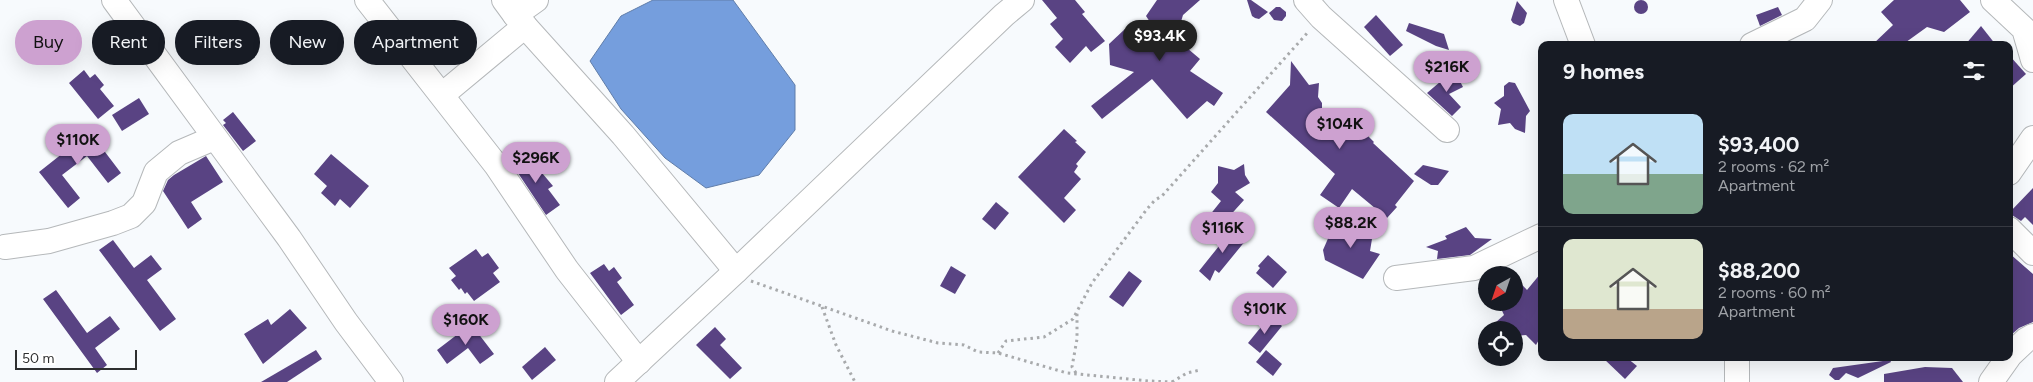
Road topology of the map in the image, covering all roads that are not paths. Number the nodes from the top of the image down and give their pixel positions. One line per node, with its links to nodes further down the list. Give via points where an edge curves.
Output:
1 (114, 0): 15 (street)
2 (368, 0): 13 (street)
3 (536, 0): 9 (street)
4 (1022, 0): 22 (street)
5 (1566, 0): 10 (street)
6 (1820, 0): 11 (street, via 1805,19)
7 (1993, 0): 12 (street, via 2024,29)
8 (1314, 9): 14 (street)
9 (515, 14): 13 (street); 22 (street, via 623,135)
10 (1581, 41)
11 (1760, 41)
12 (2033, 60)
13 (442, 95): 28 (street, via 496,165 567,270)
14 (1447, 130)
15 (214, 138): 20 (street, via 179,153 156,172 144,203 130,216 49,241); 29 (street)
16 (2033, 138): 17 (street)
17 (2013, 168)
18 (2013, 233): 21 (street)
19 (1538, 237): 23 (street, via 1474,268)
20 (5, 247)
21 (2033, 253)
22 (736, 271): 28 (street)
23 (1396, 278)
24 (2033, 336): 25 (street)
25 (2013, 352)
26 (1737, 361): 31 (street)
27 (2005, 361): 32 (street)
28 (639, 362): 30 (street)
29 (391, 382)
30 (617, 382)
31 (1737, 382)
32 (1991, 382)

